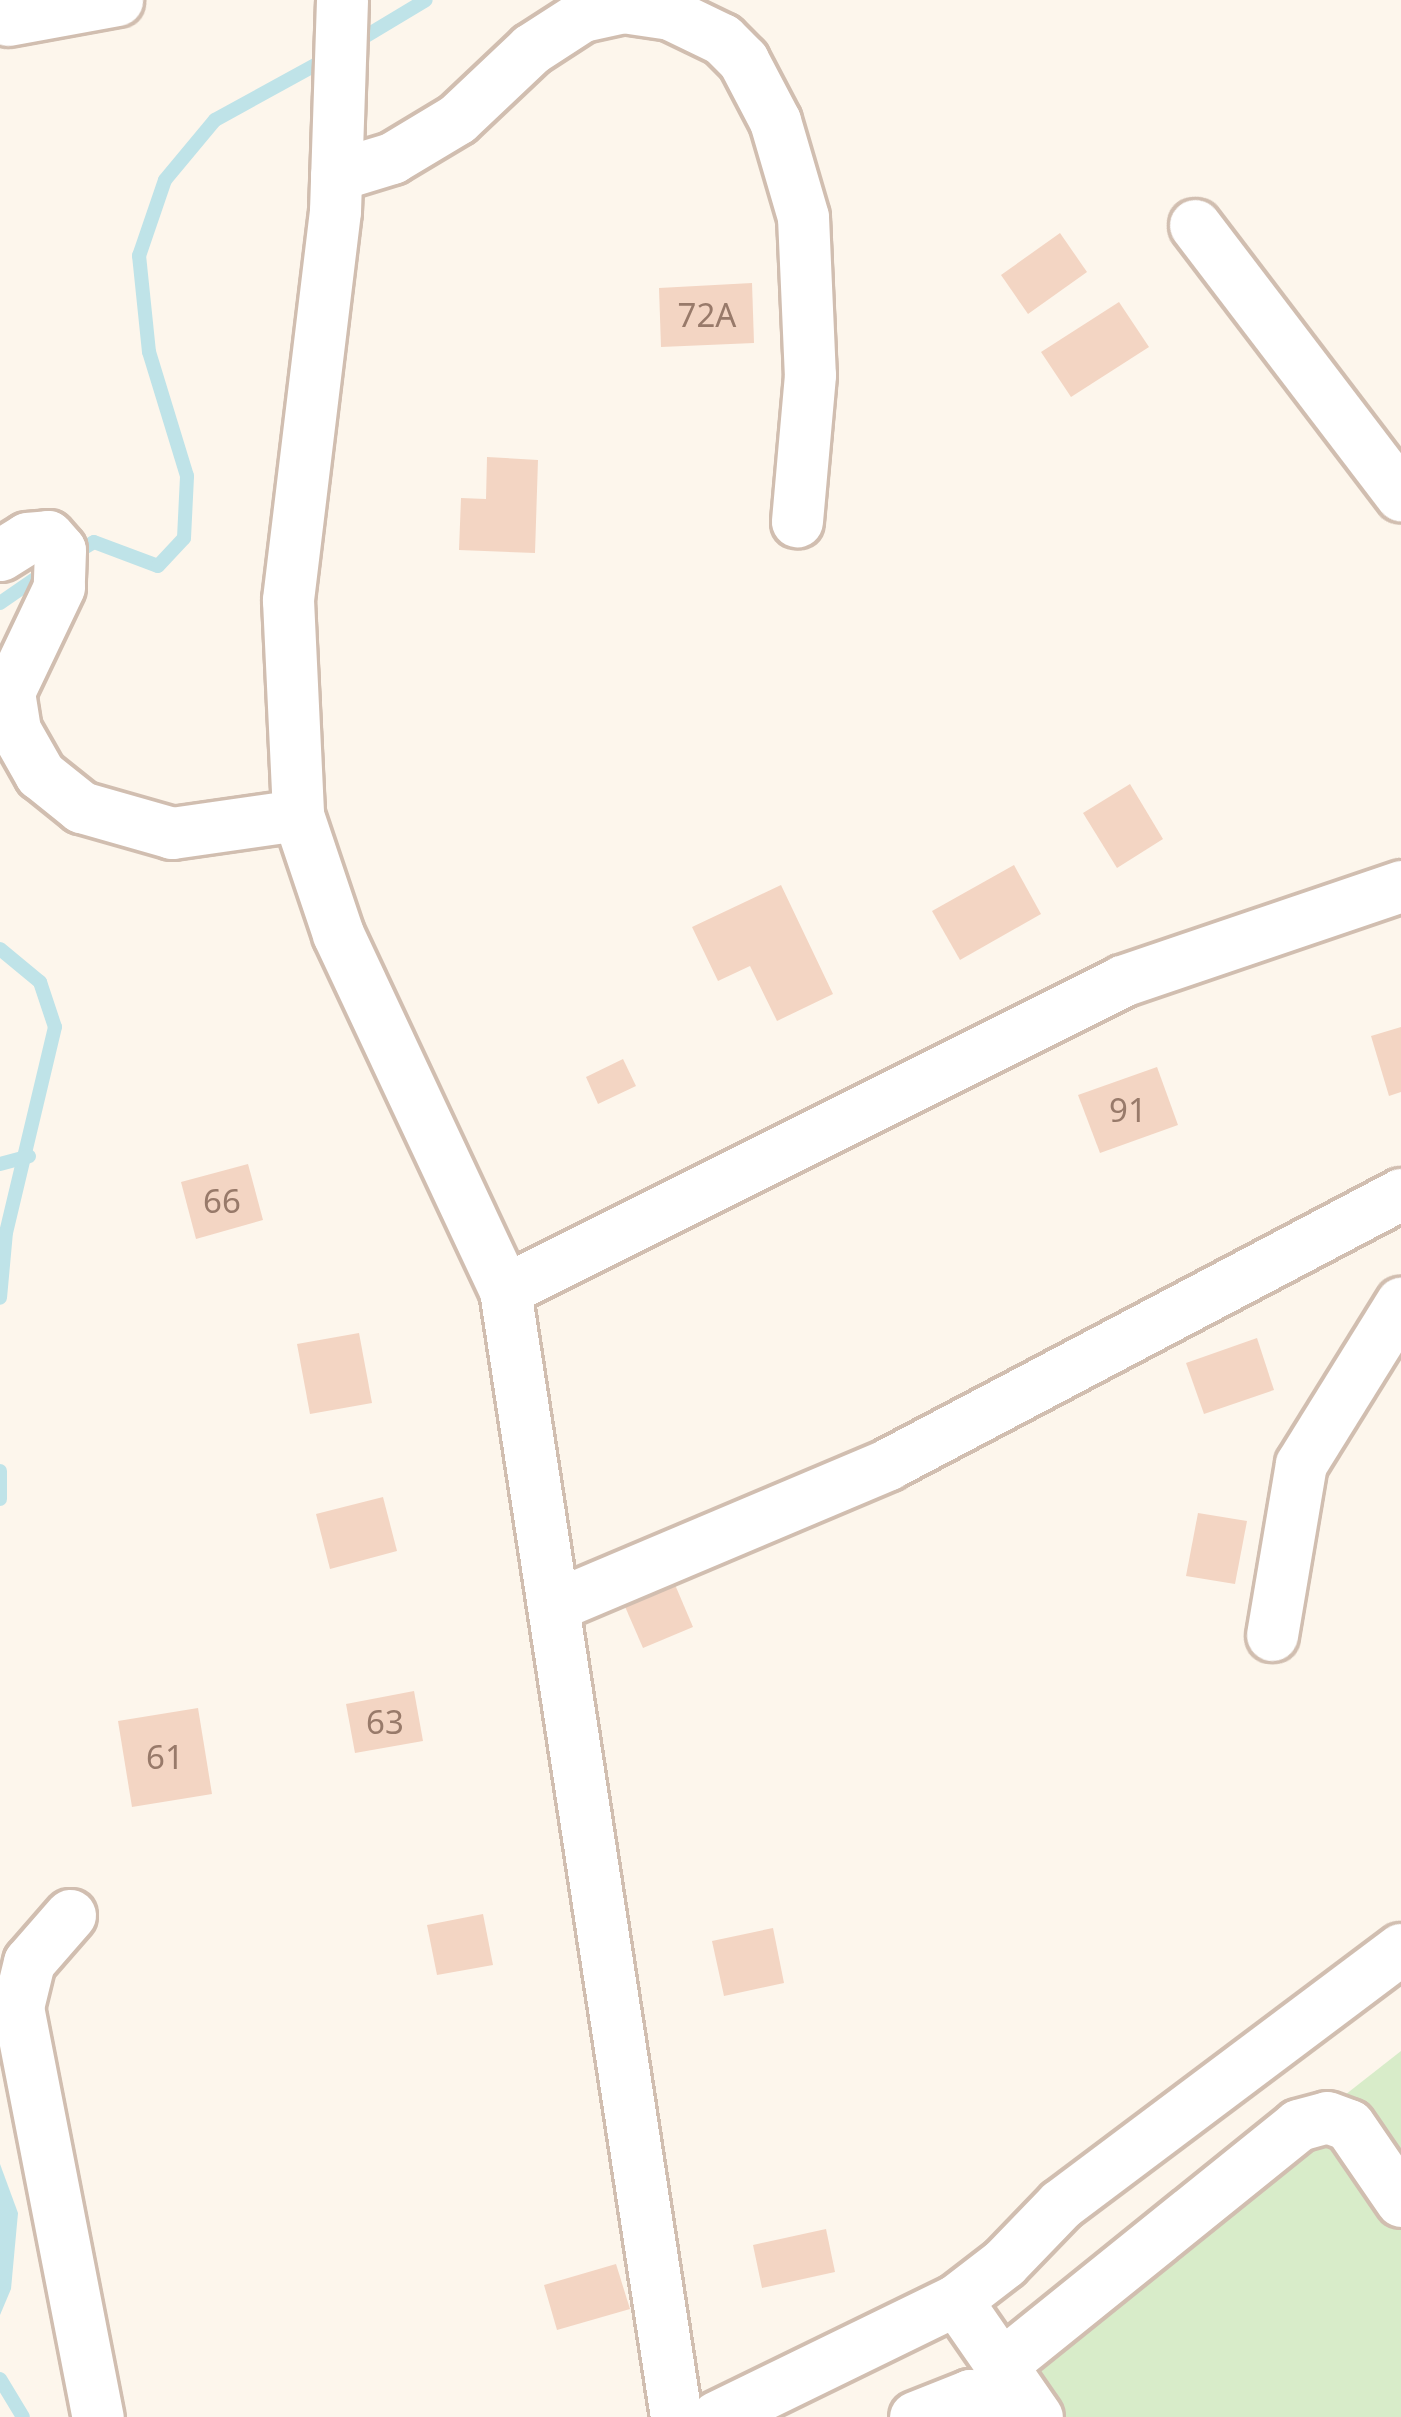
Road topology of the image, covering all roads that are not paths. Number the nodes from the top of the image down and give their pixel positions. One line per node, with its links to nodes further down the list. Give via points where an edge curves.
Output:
1 (117, 0): 3 (street)
2 (342, 0): 4 (street)
3 (8, 20)
4 (336, 176): 7 (street, via 392,158 458,119 531,49 582,16 623,7 670,14 722,38 775,121 803,217 809,375); 9 (street, via 288,600)
5 (1195, 225): 6 (street)
6 (1401, 495)
7 (797, 521)
8 (0, 555): 9 (street, via 48,536 60,550 58,587 9,692 15,730 40,773 81,807 172,833)
9 (298, 815): 12 (street, via 338,934)
10 (1401, 886): 12 (street, via 1122,981)
11 (1401, 1194): 14 (street, via 888,1464)
12 (505, 1290): 14 (street)
13 (1401, 1303): 15 (street, via 1301,1463)
14 (555, 1605): 23 (street)
15 (1271, 1635)
16 (70, 1915): 22 (street, via 29,1962 18,2007)
17 (1401, 1949): 19 (street, via 1061,2204)
18 (1401, 2201): 20 (street, via 1349,2126 1327,2116 1298,2125)
19 (956, 2300): 20 (street); 21 (street)
20 (1001, 2365): 27 (street)
21 (786, 2400): 24 (street)
22 (98, 2417)
23 (676, 2417)
24 (716, 2417)
25 (915, 2417): 26 (street, via 970,2395)
26 (1000, 2417)
27 (1037, 2417)

